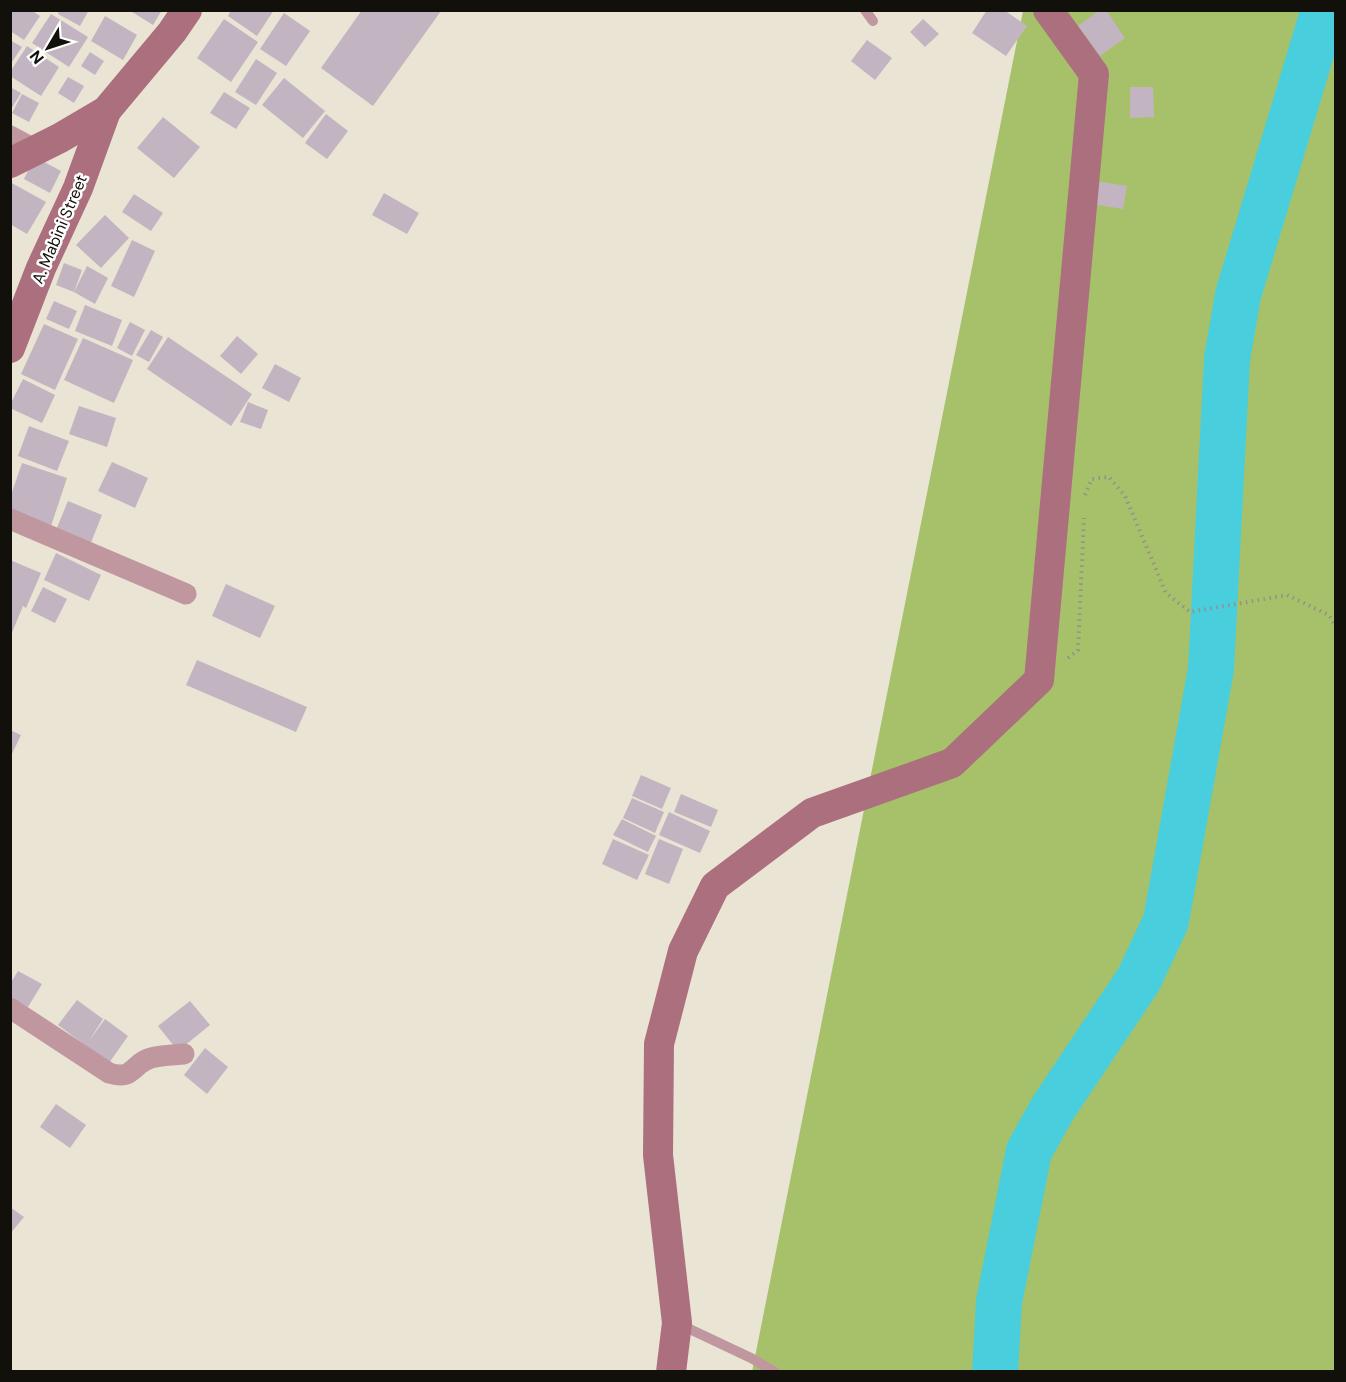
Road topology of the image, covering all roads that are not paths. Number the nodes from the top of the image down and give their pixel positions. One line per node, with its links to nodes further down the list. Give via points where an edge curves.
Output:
1 (187, 10): 5 (street)
2 (865, 10): 4 (lane)
3 (1048, 10): 13 (street, via 1094,74 1039,680 952,763 812,813 715,886 683,951 659,1044 658,1155)
4 (873, 21)
5 (106, 111): 7 (street); 8 (street, A. Mabini Street)
6 (10, 136): 7 (street)
7 (23, 156)
8 (10, 348)
9 (10, 519): 10 (street)
10 (186, 594)
11 (10, 1008): 12 (street, via 118,1076 126,1075 149,1058)
12 (184, 1054)
13 (677, 1323): 14 (street); 15 (lane)
14 (671, 1371)
15 (775, 1371)

